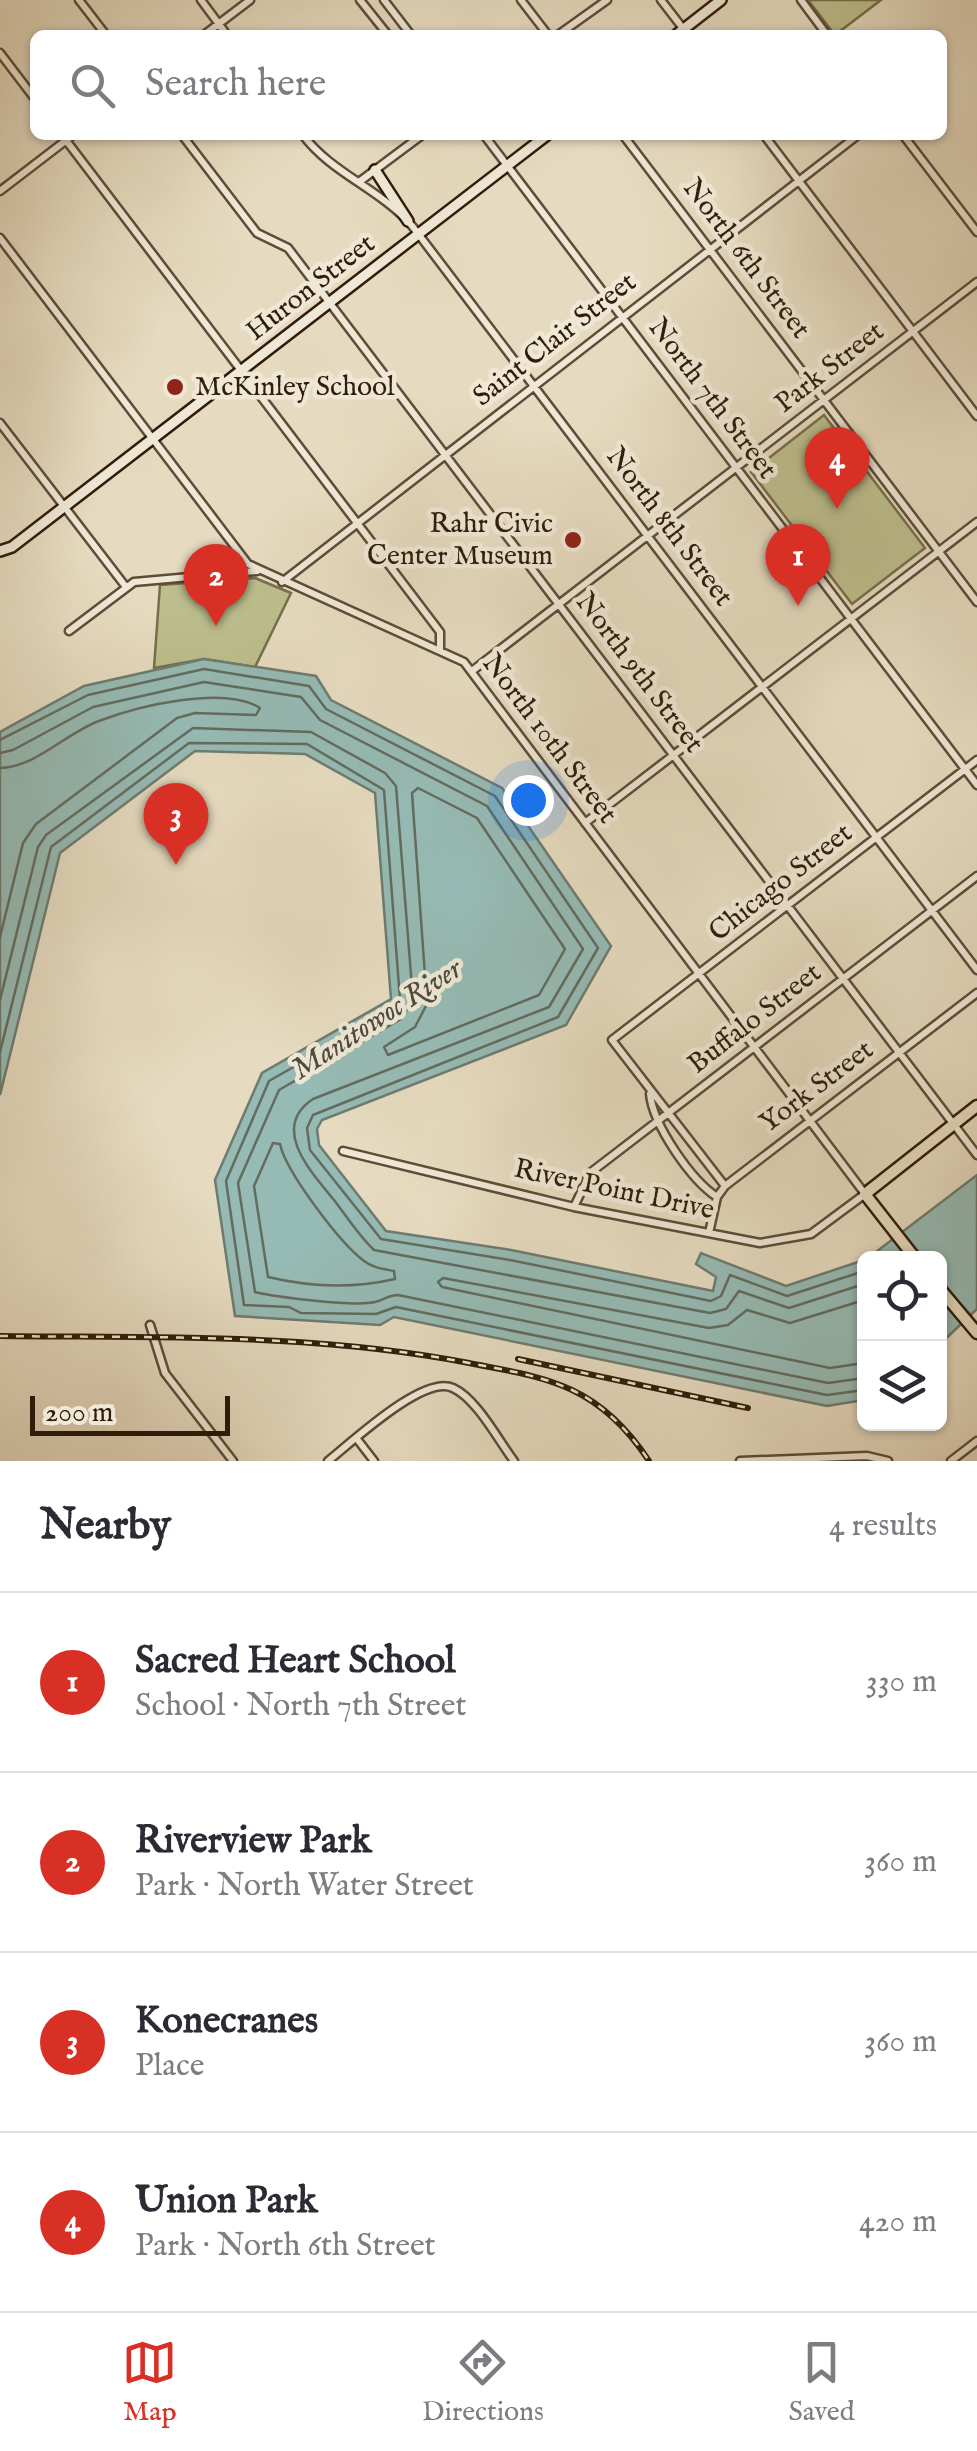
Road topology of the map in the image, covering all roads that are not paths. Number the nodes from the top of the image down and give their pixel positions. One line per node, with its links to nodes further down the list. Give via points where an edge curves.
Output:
1 (79, 0): 12 (street)
2 (200, 0): 11 (street)
3 (250, 0): 11 (street)
4 (360, 0): 15 (street)
5 (384, 0): 16 (street)
6 (521, 0): 17 (street)
7 (607, 0): 18 (street)
8 (661, 0): 19 (street)
9 (722, 0): 20 (street)
10 (801, 0): 21 (street)
11 (219, 24): 13 (street); 14 (street)
12 (102, 30)
13 (211, 30)
14 (223, 30)
15 (384, 30)
16 (407, 30)
17 (544, 30)
18 (565, 30)
19 (680, 30)
20 (686, 30)
21 (824, 30)
22 (0, 53): 23 (street)
23 (30, 92)
24 (63, 140): 39 (street)
25 (69, 140): 49 (street, North 10th Street)
26 (186, 140): 46 (street, North 9th Street, via 257,233 288,248)
27 (306, 140): 38 (street, North 8th Street, via 328,164)
28 (415, 140): 36 (street)
29 (488, 140): 35 (street, North 7th Street)
30 (541, 140): 35 (street, Huron Street)
31 (627, 140): 44 (street, North 6th Street)
32 (768, 140): 37 (street)
33 (851, 140): 37 (street, Saint Clair Street)
34 (907, 140): 41 (street)
35 (507, 166): 42 (street, Huron Street); 47 (street, North 7th Street)
36 (375, 170): 38 (street); 40 (street)
37 (798, 181): 44 (street, Saint Clair Street); 48 (street)
38 (358, 182): 40 (street, North 8th Street)
39 (0, 191)
40 (408, 221): 42 (street, North 8th Street)
41 (977, 232)
42 (418, 234): 46 (street, Huron Street); 50 (street, North 8th Street)
43 (0, 238): 54 (street)
44 (710, 249): 47 (street, Saint Clair Street); 51 (street, North 6th Street)
45 (977, 282): 48 (street, Park Street)
46 (330, 302): 49 (street, Huron Street); 55 (street, North 9th Street)
47 (621, 317): 50 (street, Saint Clair Street); 56 (street, North 7th Street)
48 (913, 332): 51 (street, Park Street); 52 (street)
49 (242, 370): 54 (street, Huron Street); 58 (street, North 10th Street)
50 (534, 386): 55 (street, Saint Clair Street); 60 (street, North 8th Street)
51 (824, 400): 56 (street, Park Street); 62 (street, North 6th Street)
52 (977, 416)
53 (0, 423): 57 (street)
54 (153, 439): 57 (street, Huron Street); 64 (street)
55 (444, 453): 58 (street, Saint Clair Street); 68 (street, North 9th Street)
56 (736, 469): 60 (street, Park Street); 69 (street, North 7th Street)
57 (64, 507): 61 (street, Huron Street); 66 (street)
58 (356, 522): 65 (street, Saint Clair Street); 71 (street, North 10th Street, via 440,632)
59 (977, 522): 62 (street)
60 (648, 536): 68 (street, Park Street); 73 (street, North 8th Street)
61 (4, 551): 63 (street)
62 (939, 551): 67 (street, North 6th Street); 69 (street)
63 (0, 561)
64 (258, 570): 65 (street); 66 (street)
65 (282, 582): 71 (street)
66 (126, 587): 70 (street)
67 (977, 602)
68 (559, 604): 72 (street, Park Street); 74 (street, North 9th Street)
69 (850, 619): 73 (street); 76 (street, North 7th Street)
70 (69, 630)
71 (440, 650): 72 (street, North 10th Street)
72 (472, 672): 78 (street, North 10th Street)
73 (762, 687): 74 (street); 79 (street, North 8th Street)
74 (673, 755): 78 (street); 81 (street, North 9th Street)
75 (977, 760): 76 (street, Chicago Street)
76 (965, 769): 77 (street, North 7th Street); 79 (street, Chicago Street)
77 (977, 785)
78 (585, 823): 84 (street, North 10th Street)
79 (877, 838): 81 (street, Chicago Street); 82 (street, North 8th Street)
80 (977, 876): 82 (street, Buffalo Street)
81 (789, 906): 84 (street, Chicago Street); 85 (street, North 9th Street)
82 (932, 911): 83 (street, North 8th Street); 85 (street, Buffalo Street)
83 (977, 970)
84 (700, 974): 87 (street, North 10th Street); 89 (street, Chicago Street, via 612,1040)
85 (844, 978): 87 (street, Buffalo Street); 88 (street, North 9th Street)
86 (977, 993): 88 (street, York Street)
87 (755, 1047): 91 (street, Buffalo Street); 92 (street, North 10th Street)
88 (900, 1052): 92 (street, York Street); 94 (street, North 9th Street)
89 (650, 1093): 91 (street); 93 (street)
90 (977, 1106): 94 (main road)
91 (668, 1115): 93 (street, Buffalo Street); 97 (street)
92 (810, 1121): 97 (street, York Street); 98 (street, North 10th Street)
93 (657, 1122): 99 (street); 100 (street, Buffalo Street, via 590,1173)
94 (954, 1125): 96 (street, North 9th Street); 98 (main road)
95 (344, 1150): 100 (street, River Point Drive)
96 (977, 1156)
97 (725, 1186): 99 (street, York Street)
98 (865, 1194): 101 (street, River Point Drive, via 797,1238 760,1243); 102 (main road, North 10th Street)
99 (717, 1198): 101 (street, York Street)
100 (574, 1207): 101 (street, River Point Drive)
101 (709, 1233)
102 (909, 1251)
103 (947, 1296): 105 (main road)
104 (150, 1325): 109 (street, via 165,1372)
105 (977, 1333)
106 (357, 1439): 110 (street); 111 (street); 112 (street, via 418,1392 439,1385 454,1388)
107 (977, 1441): 115 (street)
108 (813, 1460): 113 (street); 114 (street)
109 (233, 1461)
110 (328, 1461)
111 (374, 1461)
112 (514, 1461)
113 (740, 1461)
114 (888, 1461)
115 (951, 1461)

